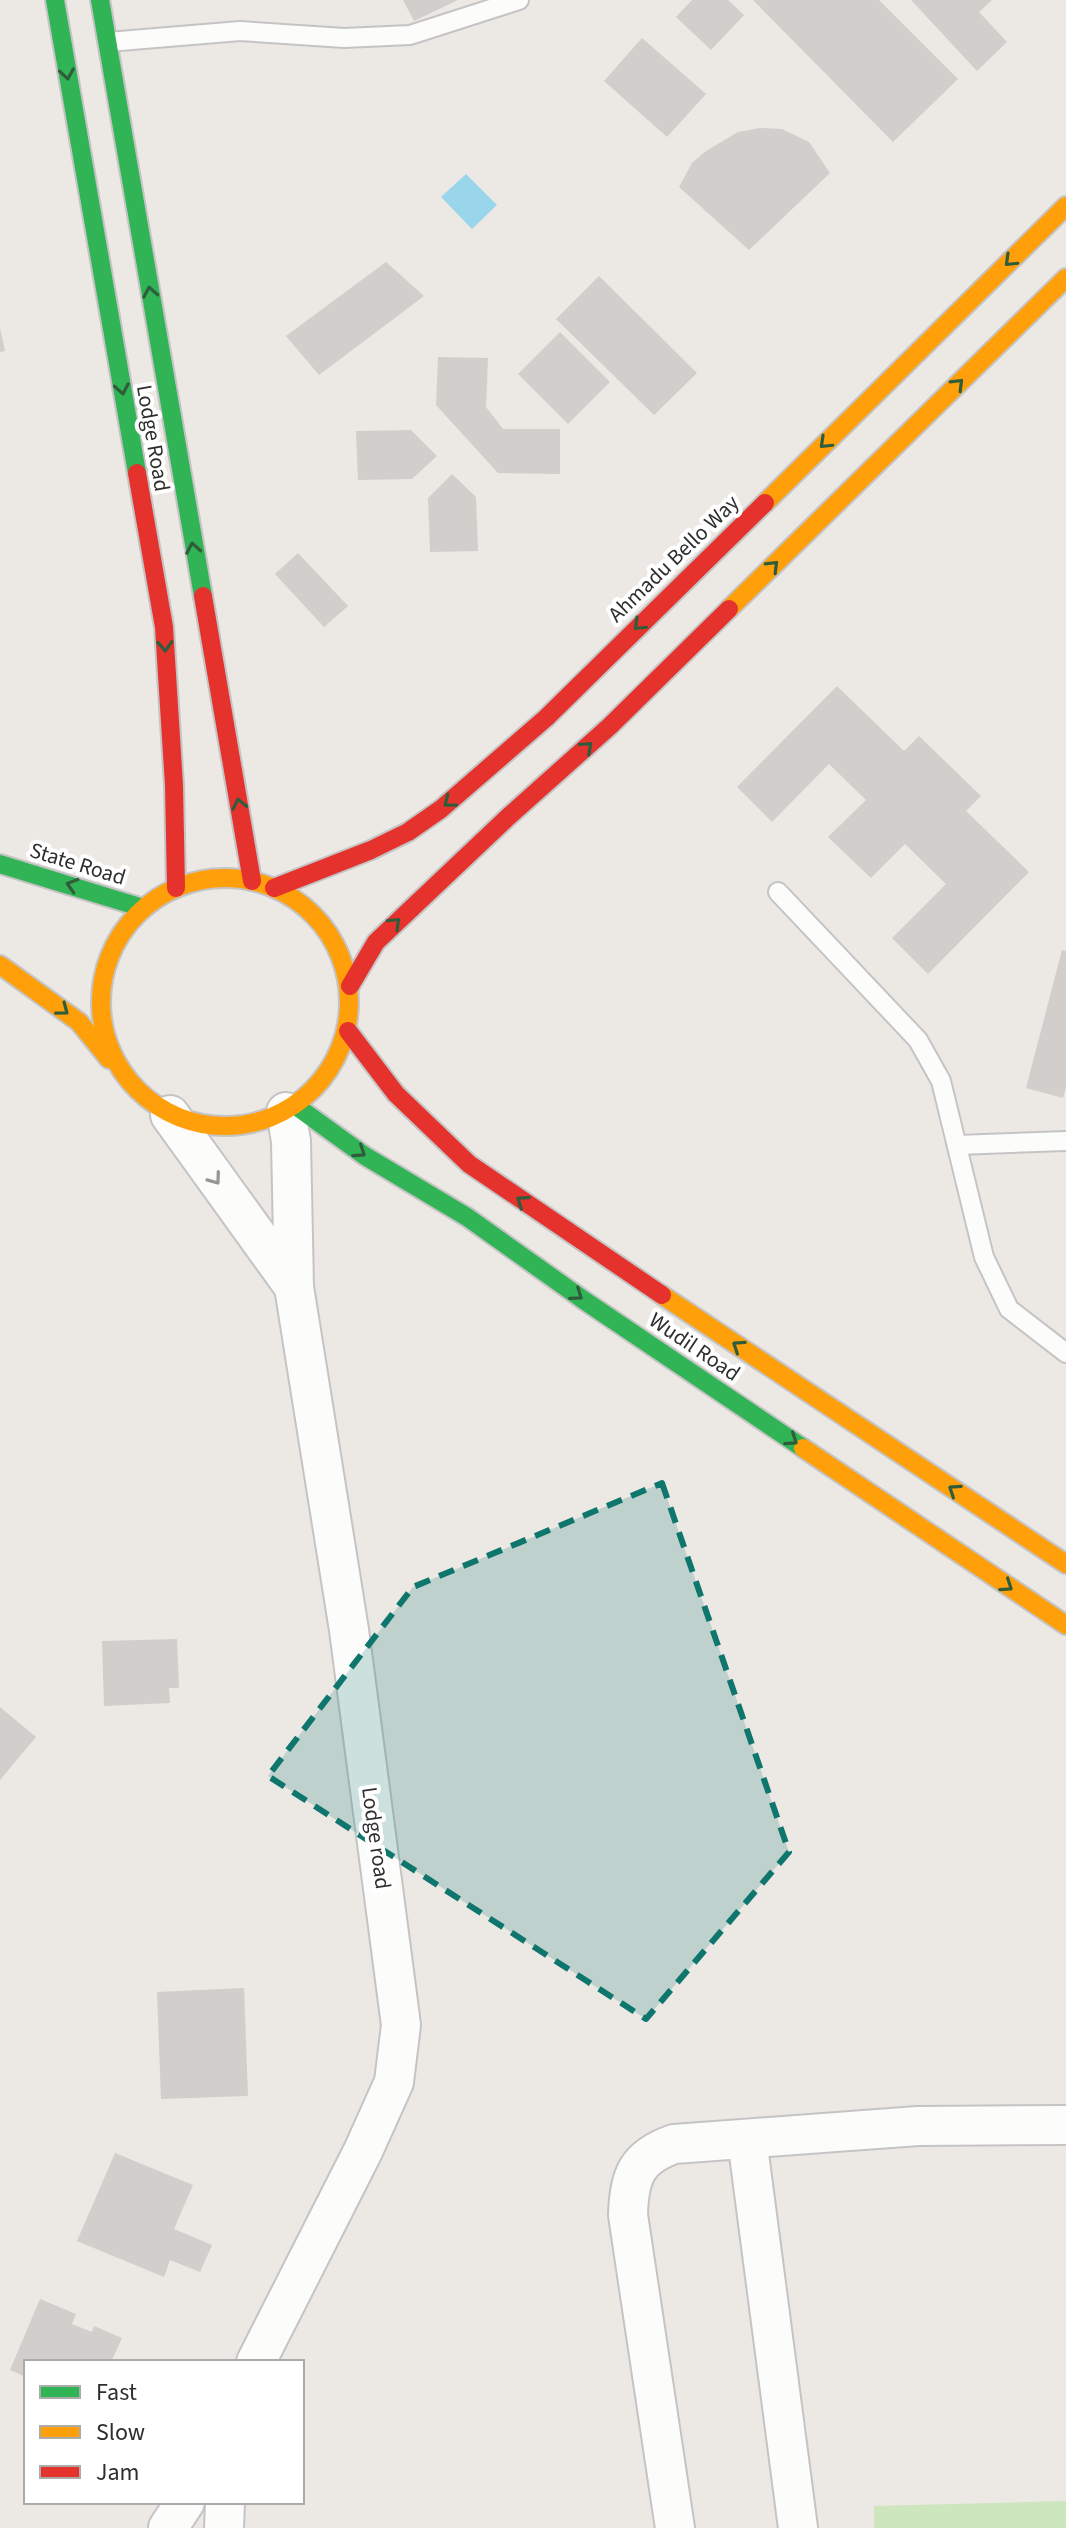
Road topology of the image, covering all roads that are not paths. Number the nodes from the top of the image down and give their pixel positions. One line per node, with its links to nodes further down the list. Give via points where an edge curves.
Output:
1 (55, 0): 9 (main road, Lodge Road, one-way to 9, via 164,627)
2 (100, 0): 4 (main road, Lodge Road)
3 (519, 0): 4 (lane, via 410,35 344,38 240,31)
4 (108, 42): 8 (main road, Lodge Road, one-way to 4)
5 (1066, 206): 10 (main road, Ahmadu Bello Way, one-way to 10, via 478,780 422,823)
6 (1066, 278): 14 (main road, one-way to 6, via 376,942 610,726)
7 (0, 864): 12 (main road, State Road, one-way to 7)
8 (252, 881): 9 (main road, via 214,878); 10 (main road)
9 (176, 888): 12 (main road)
10 (274, 888): 14 (main road, via 310,911 337,944)
11 (778, 892): 20 (lane, via 918,1040 941,1081)
12 (143, 908): 16 (main road, via 119,936 104,969 100,1005 106,1041)
13 (0, 965): 16 (main road, one-way to 16, via 79,1022)
14 (350, 986): 15 (main road)
15 (348, 1031): 17 (main road, via 330,1072); 23 (main road, Wudil Road, one-way to 15, via 469,1164 396,1094)
16 (122, 1074): 18 (main road)
17 (291, 1109): 18 (main road, via 248,1125 208,1126); 21 (street, Lodge road); 24 (main road, Wudil Road, one-way to 24, via 467,1217)
18 (170, 1115): 21 (street, one-way to 21)
19 (1066, 1141): 20 (lane)
20 (957, 1145): 22 (lane, via 984,1257 1009,1309)
21 (294, 1287): 27 (street, Lodge road, via 349,1630 401,2025 394,2082)
22 (1066, 1353)
23 (1066, 1564)
24 (1066, 1625)
25 (1066, 2125): 26 (street, via 918,2126)
26 (747, 2139): 32 (street, via 656,2150 638,2167 628,2188); 33 (street)
27 (257, 2360)
28 (184, 2504): 30 (street)
29 (225, 2504): 31 (street)
30 (168, 2528)
31 (224, 2528)
32 (675, 2528)
33 (798, 2528)

